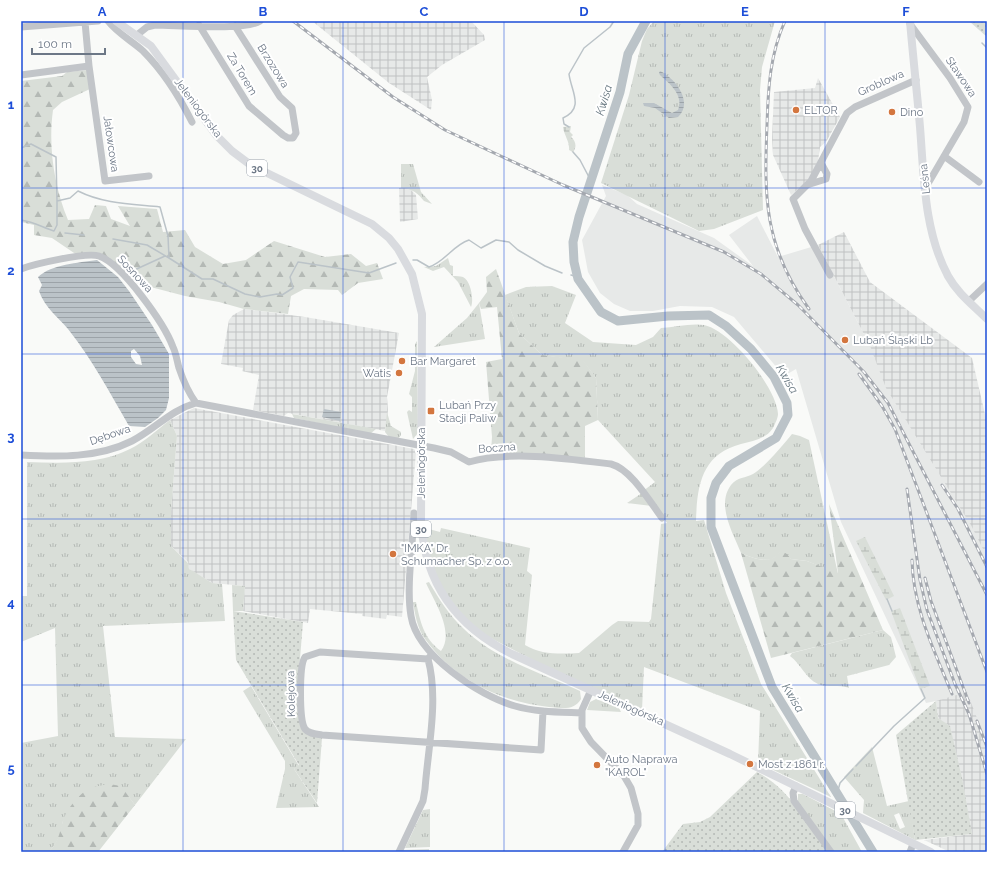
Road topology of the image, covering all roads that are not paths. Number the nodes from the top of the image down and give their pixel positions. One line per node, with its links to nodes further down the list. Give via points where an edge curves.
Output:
1 (98, 21): 5 (street)
2 (108, 21): 14 (street, via 161,71 174,88)
3 (116, 21): 10 (main road, Jeleniogórska / 30)
4 (260, 21): 8 (street)
5 (85, 22): 9 (street); 11 (street, Jałowcowa)
6 (910, 23): 13 (main road, Leśna); 16 (street, Stawowa, via 968,107 964,122)
7 (199, 26): 8 (street); 10 (street, via 155,25 147,27); 15 (street, Za Torem, via 248,106 283,136)
8 (235, 26): 15 (street, Brzozowa, via 280,97 292,108 296,133)
9 (21, 27)
10 (138, 35): 28 (main road, Jeleniogórska / 30, via 151,46 216,135 232,151 267,173 372,224 398,249 417,286 422,314)
11 (88, 66): 12 (street); 18 (street, Jałowcowa, via 105,182)
12 (21, 76)
13 (916, 80): 17 (street, Groblowa, via 847,113); 21 (main road, Leśna)
14 (192, 122)
15 (293, 138)
16 (944, 156): 19 (street); 21 (street, Stawowa)
17 (821, 163): 20 (street); 20 (street, via 827,174 826,179)
18 (149, 176)
19 (980, 182)
20 (806, 185): 23 (street, via 793,199 802,223)
21 (926, 187): 25 (main road, Leśna, via 937,250 952,283 961,296)
22 (21, 269): 27 (street, Sosnowa, via 81,256 97,255 107,260 146,300 173,346 183,380)
23 (830, 275)
24 (987, 284): 25 (street)
25 (969, 301): 26 (main road, Leśna)
26 (987, 318)
27 (196, 404): 28 (street, Boczna); 29 (street, Dębowa, via 184,406 132,441 111,448 79,456)
28 (421, 445): 31 (street, Boczna, via 451,452 469,462 486,457 505,456 615,465 630,477); 33 (main road, Jeleniogórska / 30, via 423,541 434,578 448,602 465,623 497,647)
29 (21, 455)
30 (414, 513): 32 (street, Jeleniogórska, via 409,601 416,632)
31 (662, 518)
32 (430, 656): 34 (street, Jeleniogórska, via 490,696 517,707); 36 (street, via 433,676); 36 (street, Kolejowa, via 320,652 305,657 302,661 301,706 303,725 310,733)
33 (591, 690): 35 (street); 37 (main road, Jeleniogórska / 30)
34 (543, 711): 35 (street, Jeleniogórska); 36 (street, Kolejowa, via 541,750)
35 (581, 713): 40 (street, via 581,726 585,735 624,776 634,796 638,824)
36 (429, 742): 39 (street, via 423,801)
37 (798, 787): 38 (main road, 30); 41 (street, via 793,793 794,801)
38 (913, 844): 42 (street); 43 (main road, 30)
39 (399, 852)
40 (623, 852)
41 (831, 852)
42 (910, 852)
43 (930, 852)

